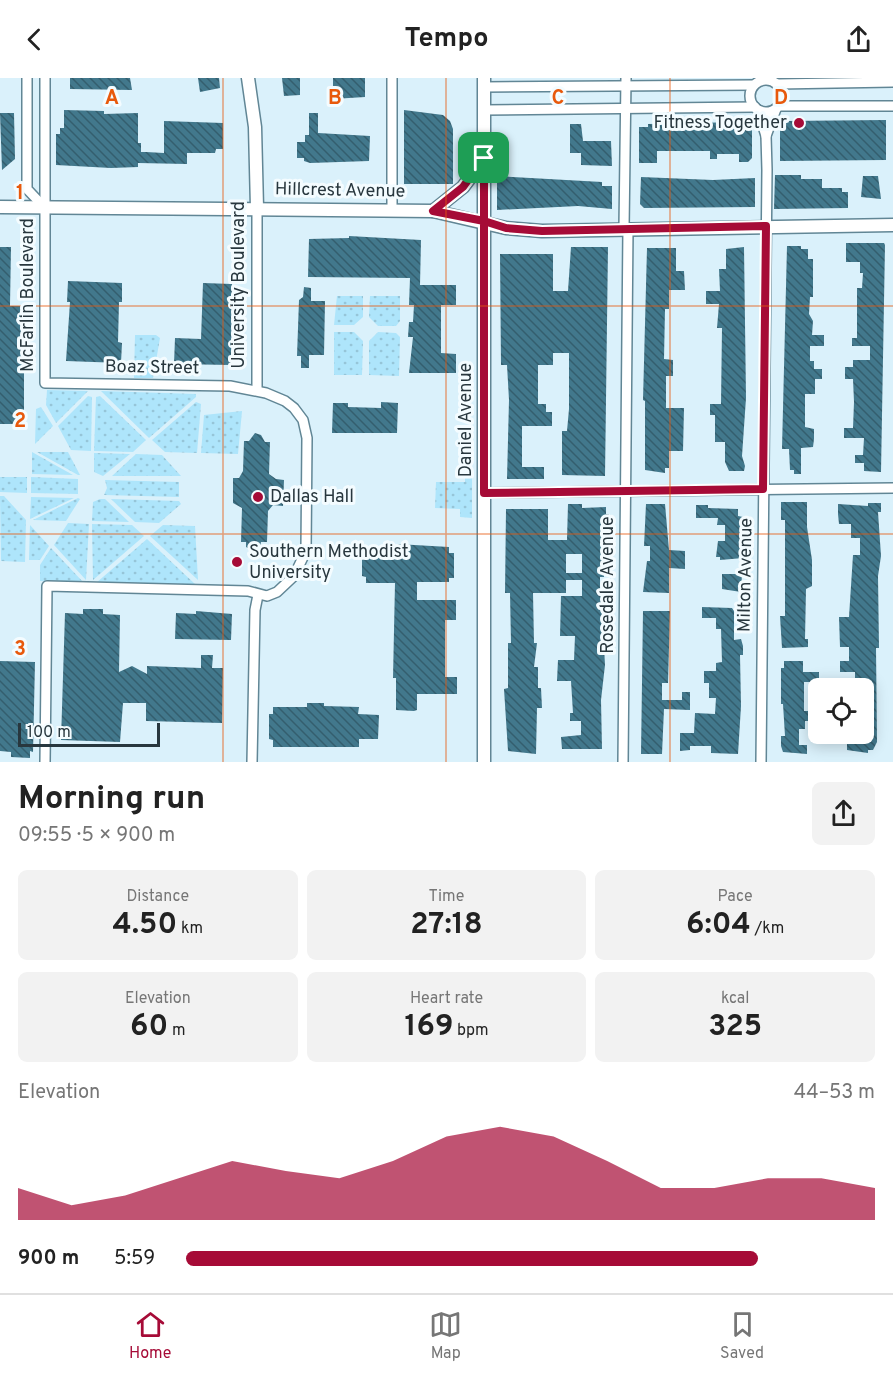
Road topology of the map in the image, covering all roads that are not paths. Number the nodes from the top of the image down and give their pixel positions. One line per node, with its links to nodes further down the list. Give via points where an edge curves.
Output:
1 (27, 78): 18 (street, McFarlin Boulevard, via 27,189)
2 (45, 78): 18 (street, McFarlin Boulevard)
3 (248, 78): 19 (street, University Boulevard, via 255,127)
4 (392, 78): 20 (street)
5 (776, 81): 7 (street); 8 (street); 12 (street, via 783,95)
6 (626, 82): 7 (street); 9 (street); 14 (street, Rosedale Avenue)
7 (757, 82): 11 (street, via 750,96)
8 (893, 82)
9 (484, 83): 13 (street, Daniel Avenue)
10 (893, 106): 12 (street)
11 (756, 108): 12 (street, via 767,112); 14 (street); 15 (street, Milton Avenue)
12 (777, 108): 15 (street, Milton Avenue)
13 (484, 110): 14 (street); 16 (street, Daniel Avenue)
14 (625, 110): 25 (street, Rosedale Avenue)
15 (766, 136): 24 (street, Milton Avenue)
16 (484, 158): 21 (street, via 463,187); 22 (street, Daniel Avenue)
17 (0, 207): 18 (street, Hillcrest Avenue)
18 (44, 207): 19 (street, Hillcrest Avenue); 26 (street, McFarlin Boulevard)
19 (257, 208): 20 (street, Hillcrest Avenue); 27 (street, University Boulevard)
20 (392, 210): 21 (street, Hillcrest Avenue)
21 (433, 211): 22 (street, Hillcrest Avenue)
22 (484, 221): 25 (street, Hillcrest Avenue, via 506,228 542,231); 31 (street, Daniel Avenue)
23 (893, 225): 24 (street, Hillcrest Avenue)
24 (766, 226): 25 (street, Hillcrest Avenue); 29 (street, Milton Avenue)
25 (626, 228): 30 (street, Rosedale Avenue)
26 (45, 383): 27 (street, Boaz Street, via 218,385)
27 (257, 390): 32 (street, University Boulevard, via 285,401 303,420 308,438 307,540 303,560 294,576 277,591)
28 (893, 488): 29 (street)
29 (763, 489): 30 (street); 37 (street, Milton Avenue)
30 (625, 491): 31 (street); 36 (street, Rosedale Avenue)
31 (484, 493): 35 (street, Daniel Avenue)
32 (258, 595): 33 (street, via 248,591 47,586); 34 (street)
33 (45, 762)
34 (252, 762)
35 (484, 762)
36 (623, 762)
37 (760, 762)

